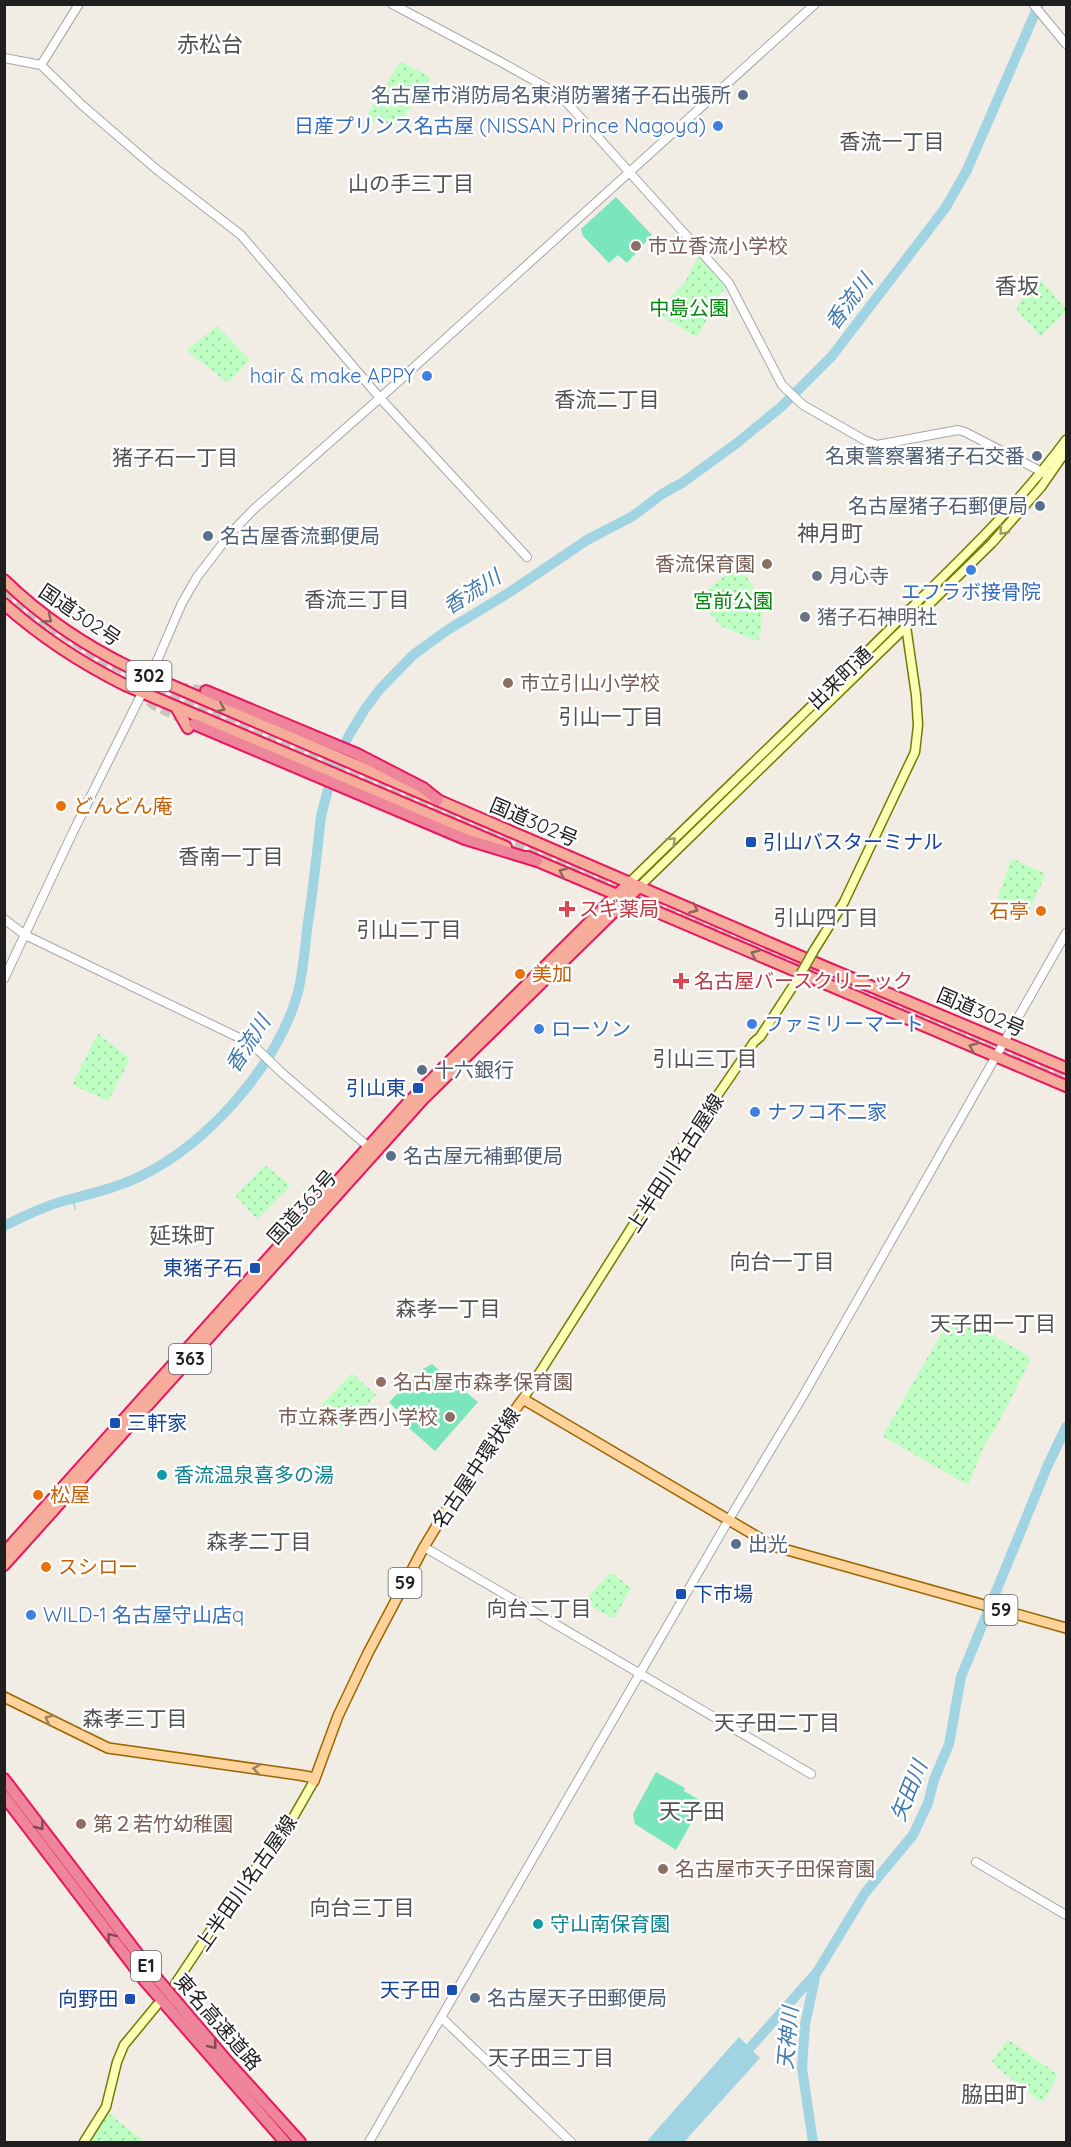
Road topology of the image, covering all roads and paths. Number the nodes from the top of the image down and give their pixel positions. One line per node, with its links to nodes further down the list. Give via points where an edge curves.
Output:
1 (80, 4): 7 (street)
2 (392, 4): 8 (street, via 560,95)
3 (815, 4): 8 (street)
4 (1033, 4): 5 (street)
5 (1066, 44)
6 (4, 58): 7 (street)
7 (41, 65): 9 (street, via 148,162 241,235)
8 (628, 173): 9 (street); 12 (street, via 729,283 784,387 803,405 877,445 958,430)
9 (380, 398): 13 (street); 18 (street, via 230,534 182,603)
10 (1066, 440): 12 (main road, 出来町通)
11 (1066, 451): 12 (main road, 出来町通)
12 (1045, 473): 16 (main road, 出来町通, one-way to 16, via 1041,487 1000,535); 25 (main road, 出来町通, one-way to 12)
13 (527, 557)
14 (4, 580): 18 (highway, 国道302号 / 302, one-way to 18, via 64,631)
15 (4, 604): 17 (highway, 国道302号 / 302, via 52,643)
16 (906, 626): 25 (main road, 出来町通); 36 (main road, 上半田川名古屋線, bridge, via 916,695 915,752 844,902 760,1037 658,1182)
17 (107, 676): 19 (highway); 21 (highway, 国道302号 / 302)
18 (150, 677): 21 (street); 23 (highway, 国道302号 / 302, one-way to 23)
19 (96, 679)
20 (206, 691): 23 (highway)
21 (141, 693): 22 (highway, 国道302号 / 302); 29 (street)
22 (175, 706): 24 (highway, 国道302号 / 302); 24 (highway, via 191,726 353,792 401,817)
23 (311, 741): 25 (highway, 国道302号, via 357,754 438,800)
24 (433, 821): 26 (highway, 国道302号, one-way to 24, via 537,861 465,838)
25 (635, 884): 26 (highway, 国道363号 / 363); 31 (highway, 国道302号, one-way to 31)
26 (622, 898): 32 (highway, 国道302号, one-way to 26); 35 (highway, 国道363号 / 363)
27 (4, 919): 29 (street)
28 (1066, 933): 31 (street)
29 (25, 935): 30 (street); 35 (street, via 257,1047)
30 (4, 979)
31 (1006, 1042): 32 (street); 33 (highway, 国道302号)
32 (997, 1057): 34 (highway, 国道302号); 37 (street)
33 (1066, 1068)
34 (1066, 1086)
35 (372, 1149): 39 (highway, 国道363号 / 363); 40 (highway, 国道363号 / 363)
36 (523, 1399): 37 (main road, 名古屋中環状線 / 59); 38 (main road, 名古屋中環状線 / 59, via 467,1476)
37 (728, 1521): 41 (main road, 名古屋中環状線 / 59, via 773,1546); 42 (street)
38 (424, 1547): 42 (street); 46 (main road, 名古屋中環状線 / 59, via 338,1716)
39 (4, 1553)
40 (4, 1565)
41 (1066, 1628)
42 (640, 1675): 44 (street); 52 (street)
43 (4, 1697): 46 (main road, one-way to 43, via 299,1775 108,1748)
44 (811, 1774)
45 (4, 1779): 55 (highway, 東名高速道路 / E1, one-way to 55, via 153,1974)
46 (314, 1781): 50 (main road, 上半田川名古屋線, via 294,1816)
47 (4, 1796): 54 (highway, 東名高速道路 / E1, one-way to 47, via 145,1981)
48 (976, 1862): 49 (street)
49 (1066, 1915)
50 (175, 1984)
51 (157, 2005): 53 (main road, via 124,2045 106,2107)
52 (442, 2018): 56 (street); 57 (street)
53 (84, 2142)
54 (285, 2142)
55 (300, 2142)
56 (369, 2142)
57 (571, 2142)

